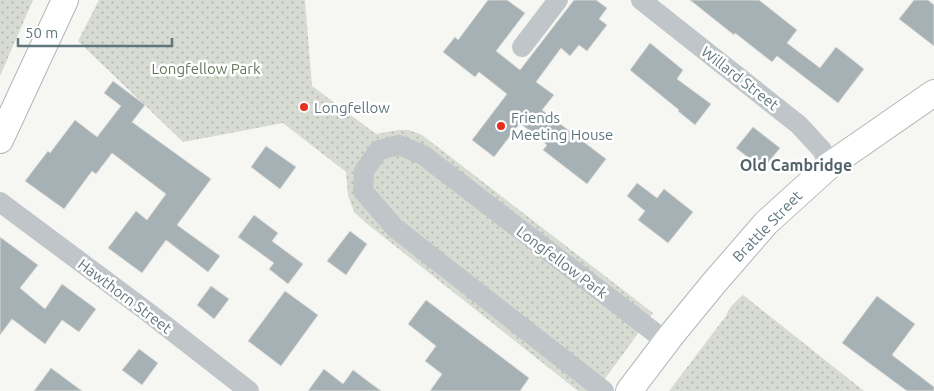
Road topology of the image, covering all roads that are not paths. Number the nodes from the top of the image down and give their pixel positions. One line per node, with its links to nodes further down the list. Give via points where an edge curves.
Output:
1 (65, 0): 5 (main road)
2 (558, 0): 4 (street)
3 (641, 0): 9 (street, Willard Street, via 799,125 822,150)
4 (522, 47)
5 (33, 68): 7 (main road); 8 (main road)
6 (934, 93): 9 (main road, Brattle Street)
7 (0, 106)
8 (0, 140)
9 (830, 165): 11 (main road, Brattle Street, via 766,223)
10 (0, 202): 12 (street, Hawthorn Street)
11 (667, 342): 13 (street, Longfellow Park, via 423,155 399,145 379,150 364,171 363,191 394,228); 14 (main road, Brattle Street)
12 (249, 391)
13 (604, 391)
14 (629, 391)

